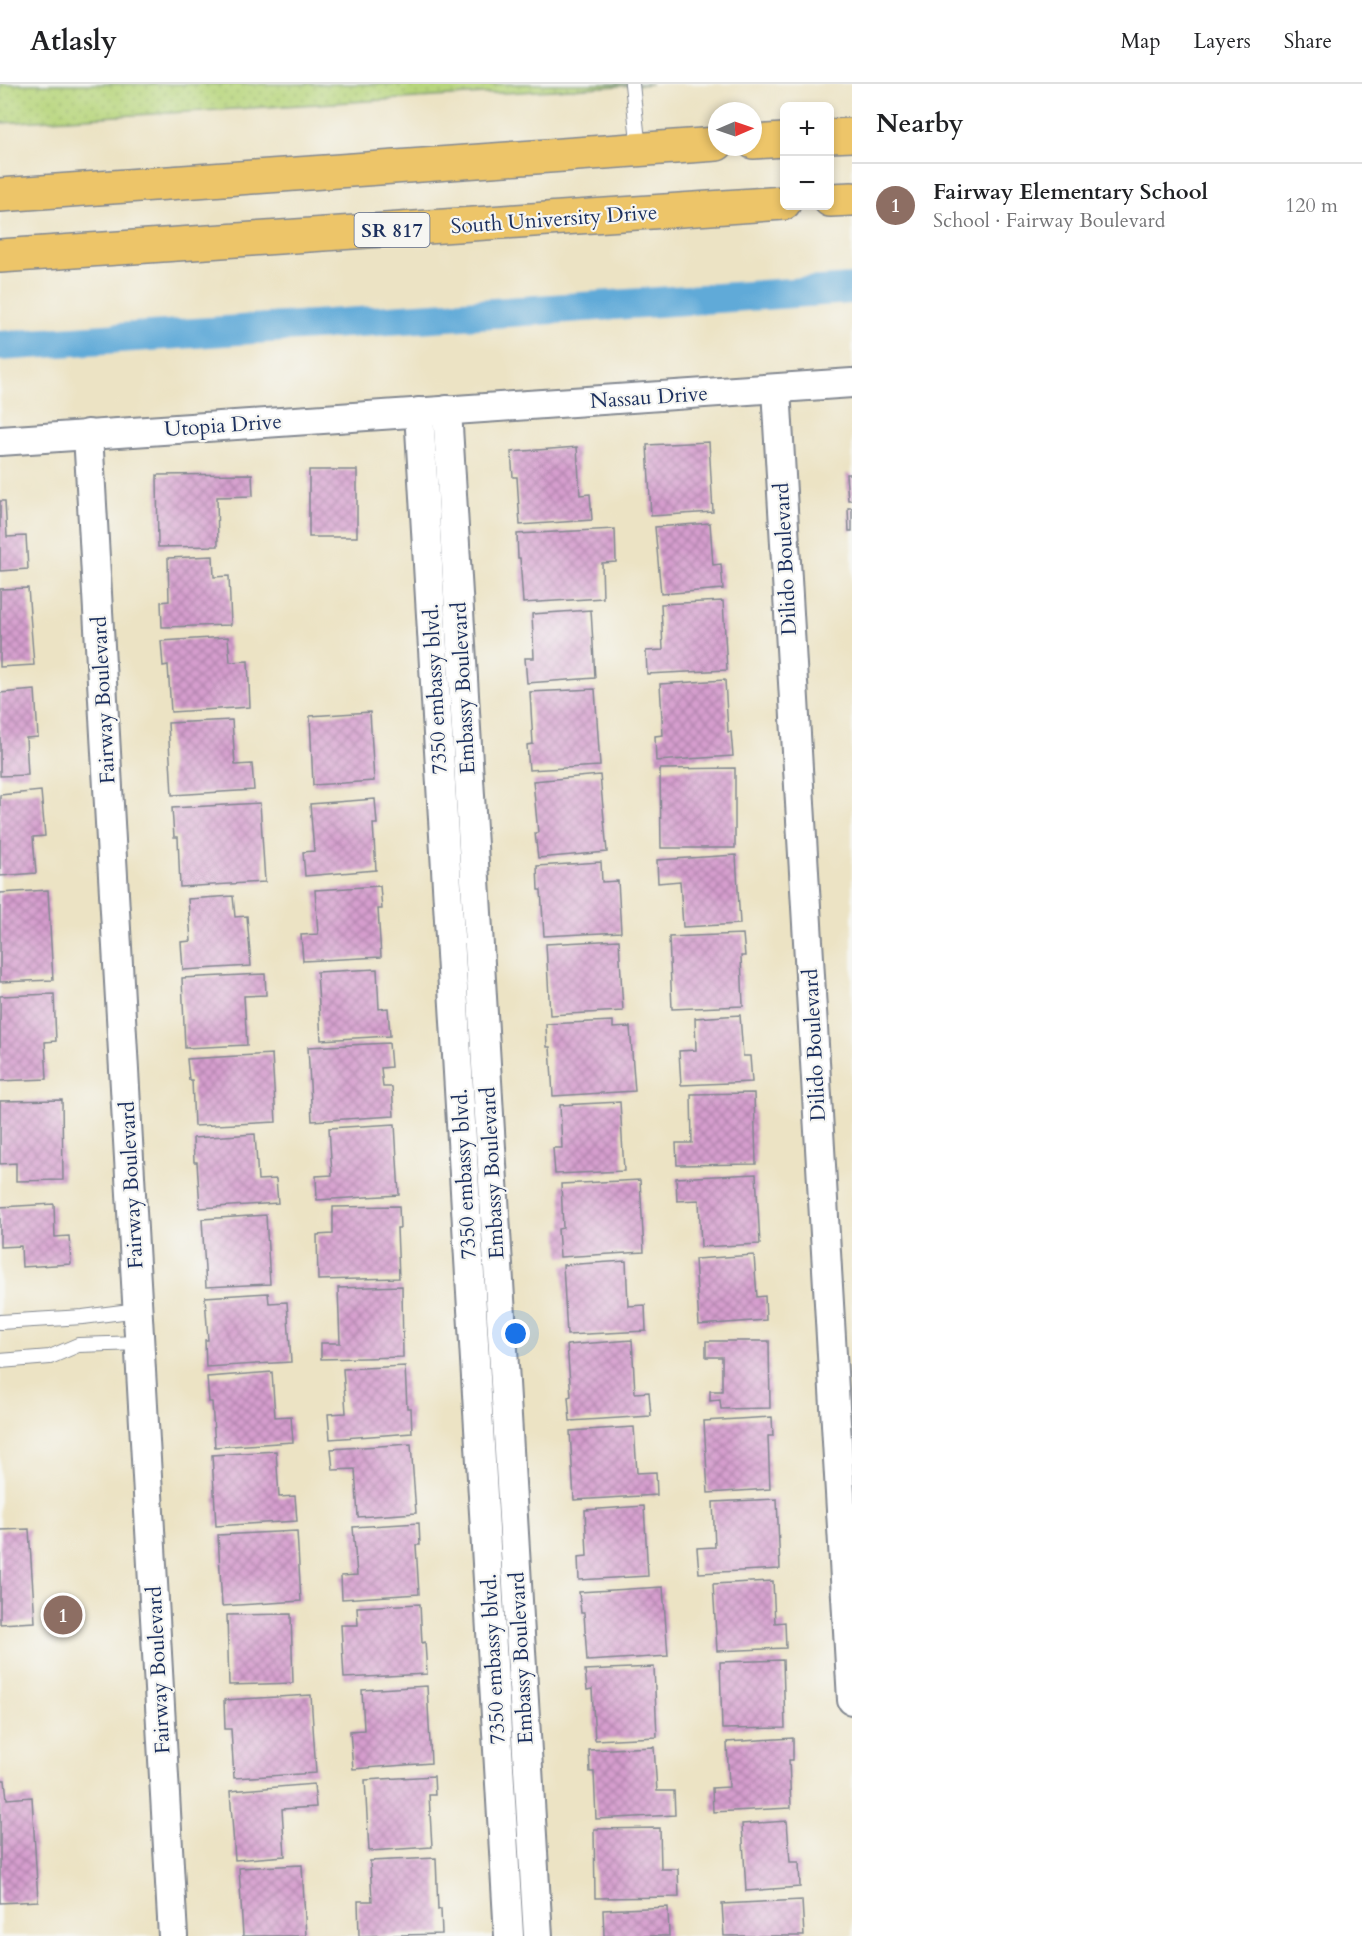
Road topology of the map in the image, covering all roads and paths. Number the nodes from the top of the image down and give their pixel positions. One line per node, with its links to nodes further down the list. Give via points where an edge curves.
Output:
1 (632, 84): 7 (lane)
2 (852, 135): 3 (main road)
3 (834, 136)
4 (780, 140): 5 (main road)
5 (762, 141)
6 (708, 145): 7 (main road)
7 (639, 150): 8 (main road)
8 (0, 195)
9 (852, 199): 10 (main road)
10 (834, 200)
11 (780, 203): 12 (main road, South University Drive / SR 817)
12 (0, 256)
13 (852, 383): 14 (street, Nassau Drive)
14 (776, 389): 15 (street, Nassau Drive); 23 (street, Dilido Boulevard)
15 (447, 410): 16 (street, Utopia Drive); 26 (street, Embassy Boulevard)
16 (419, 412): 17 (street, Utopia Drive); 25 (street, 7350 embassy blvd.)
17 (88, 434): 18 (street, Utopia Drive); 19 (street, Fairway Boulevard)
18 (0, 441)
19 (138, 1310): 20 (lane); 21 (street, Fairway Boulevard)
20 (0, 1322)
21 (139, 1343): 22 (lane, via 78,1345 50,1357); 24 (street, Fairway Boulevard)
22 (0, 1361)
23 (852, 1700)
24 (173, 1936)
25 (509, 1936)
26 (537, 1936)

